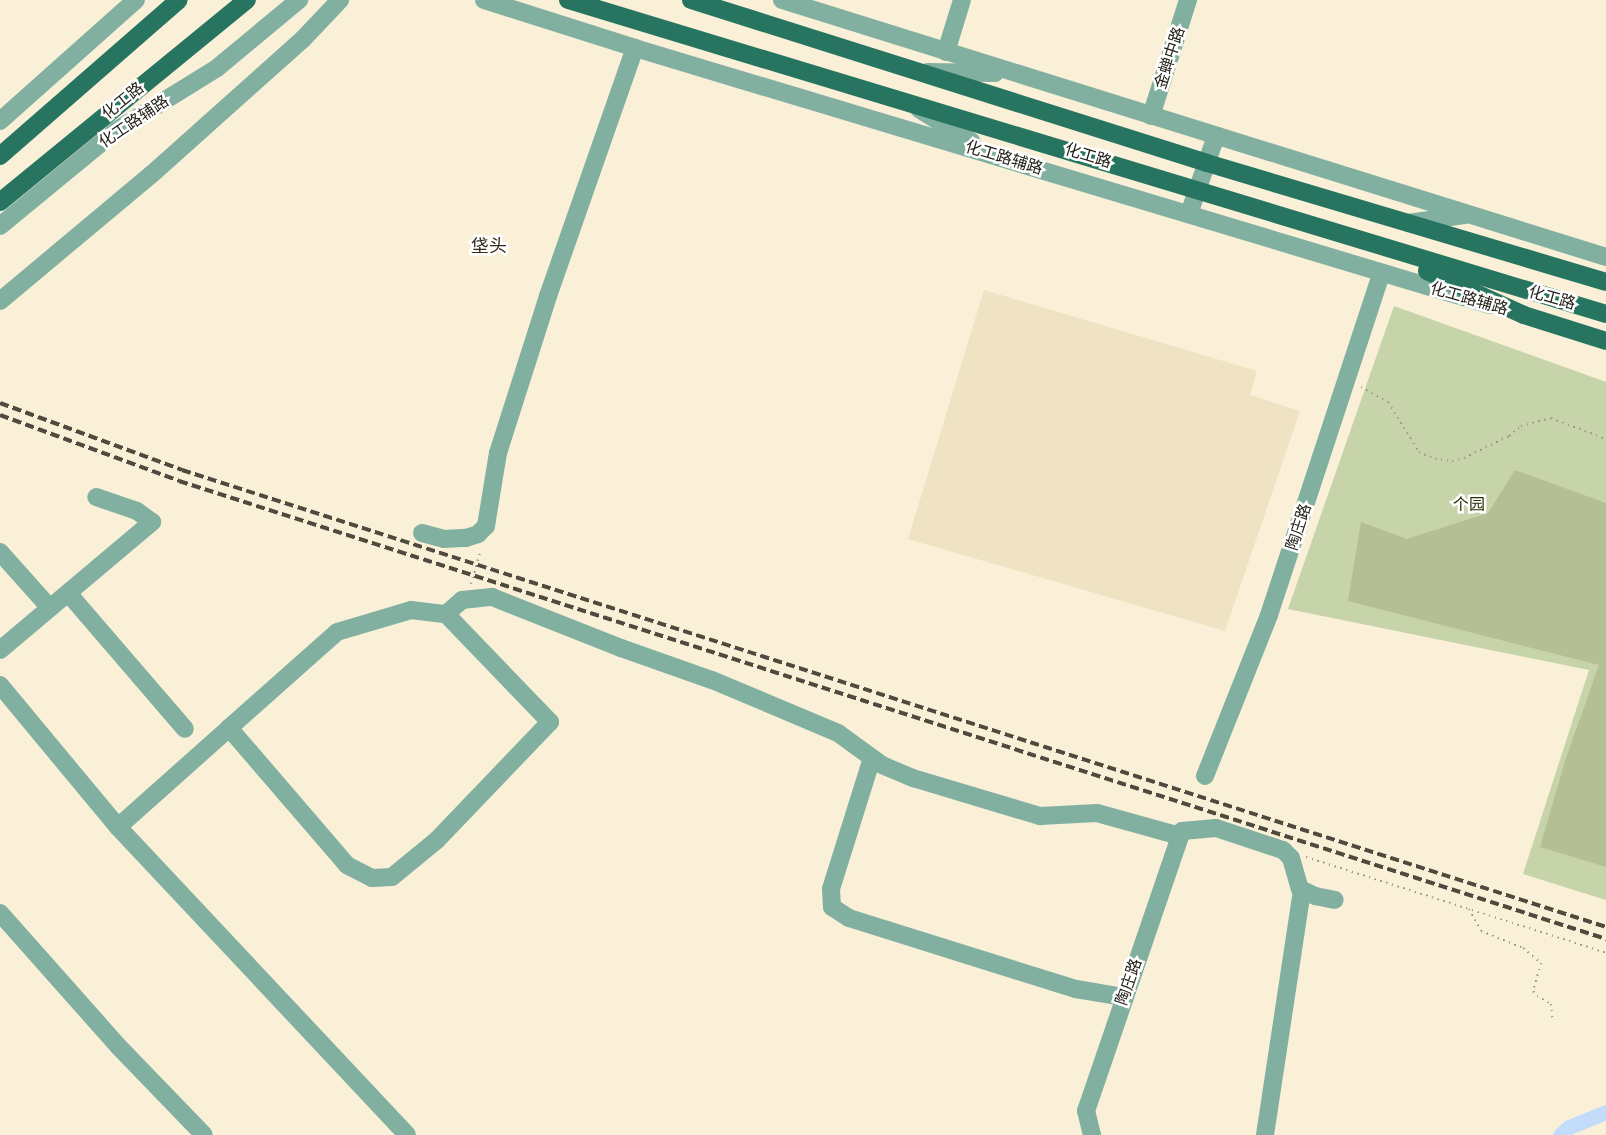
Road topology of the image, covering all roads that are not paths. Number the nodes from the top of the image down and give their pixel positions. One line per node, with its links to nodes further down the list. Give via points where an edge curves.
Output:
1 (136, 0): 18 (street)
2 (180, 0): 20 (main road)
3 (247, 0): 24 (main road, 化工路)
4 (299, 0): 28 (street, 化工路辅路, via 217,68 117,130)
5 (340, 0): 33 (street, via 303,39 153,174)
6 (484, 0): 12 (street, 化工路辅路)
7 (568, 0): 16 (main road, 化工路)
8 (691, 0): 14 (main road, 化工路)
9 (782, 0): 13 (street)
10 (962, 0): 13 (street)
11 (1188, 0): 17 (street, 金蝉中路)
12 (635, 48): 21 (street, 化工路辅路); 38 (street, via 548,296 502,442 486,526 466,538 444,539)
13 (946, 52): 15 (street)
14 (922, 72): 15 (street); 22 (main road, 化工路)
15 (1015, 74): 17 (street)
16 (902, 99): 21 (street, via 972,142); 23 (main road, 化工路)
17 (1151, 116): 19 (street)
18 (0, 121)
19 (1216, 136): 22 (street); 26 (street)
20 (0, 156)
21 (1011, 160): 25 (street, 化工路辅路)
22 (1207, 164): 23 (street); 27 (main road, 化工路)
23 (1199, 190): 25 (street); 29 (main road, 化工路)
24 (0, 202)
25 (1189, 214): 31 (street, 化工路辅路)
26 (1473, 214): 27 (street); 30 (street)
27 (1408, 223): 32 (main road, 化工路)
28 (0, 226)
29 (1365, 243): 34 (main road, 化工路); 35 (main road, 化工路辅路)
30 (1606, 257)
31 (1381, 274): 35 (street, 化工路辅路); 48 (street, 陶庄路, via 1269,615)
32 (1606, 282)
33 (0, 301)
34 (1606, 314)
35 (1524, 315): 36 (main road, 化工路辅路)
36 (1606, 341)
37 (96, 497): 40 (street, via 137,511 152,522)
38 (422, 533)
39 (0, 552): 41 (street)
40 (68, 593): 41 (street); 46 (street)
41 (50, 608): 43 (street)
42 (446, 614): 45 (street, via 411,610 337,632); 45 (street, via 550,722 437,840 392,877 372,878 347,865); 47 (street, via 462,600 492,597 712,680 838,733)
43 (0, 650)
44 (0, 685): 49 (street)
45 (229, 728): 49 (street)
46 (185, 729)
47 (872, 758): 50 (street, via 913,778 1040,816 1097,813); 54 (street, via 831,889 832,907 849,918 1064,985)
48 (1205, 776)
49 (118, 827): 56 (street)
50 (1181, 833): 51 (street, via 1216,828 1283,850 1291,858); 54 (street, 陶庄路)
51 (1302, 890): 52 (street); 58 (street)
52 (1335, 900)
53 (0, 913): 55 (street)
54 (1124, 997): 57 (street, 陶庄路, via 1086,1111)
55 (204, 1135)
56 (406, 1135)
57 (1092, 1135)
58 (1265, 1135)

